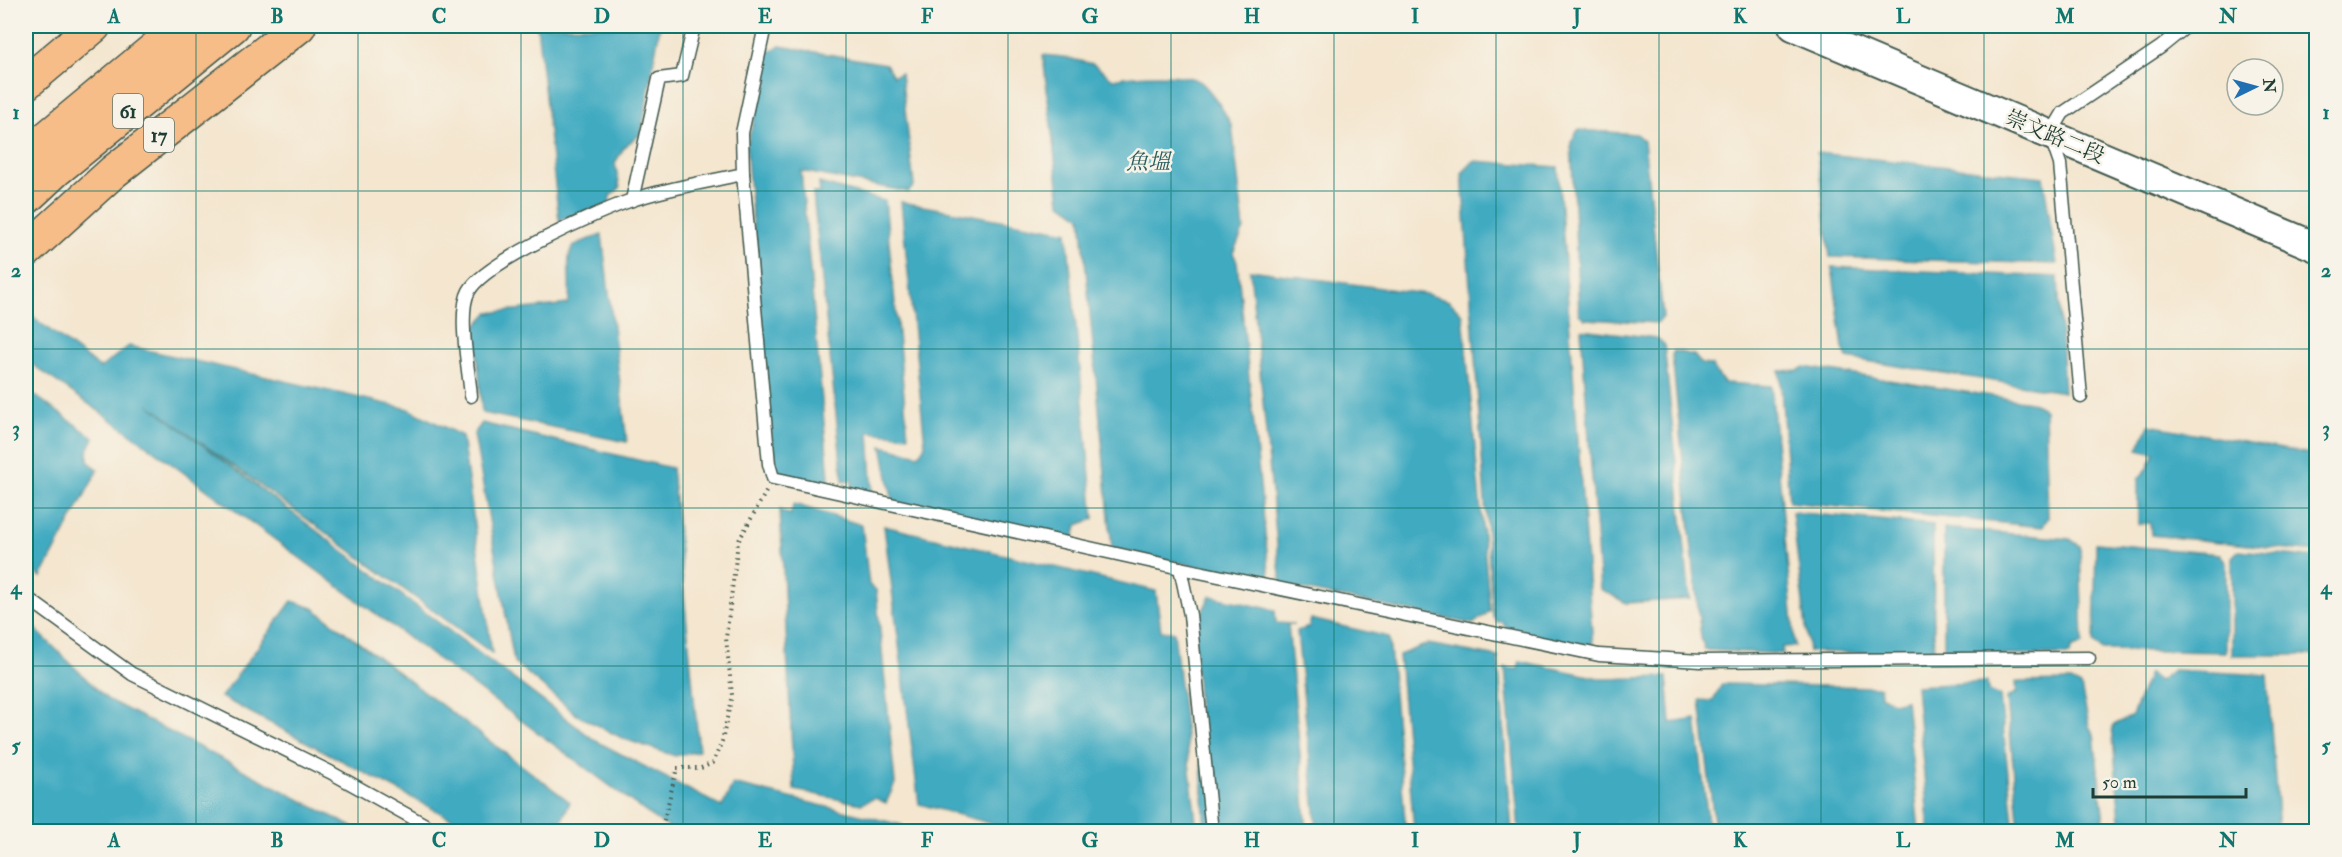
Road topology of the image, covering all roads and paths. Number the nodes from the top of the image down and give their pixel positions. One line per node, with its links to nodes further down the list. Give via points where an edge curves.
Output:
1 (94, 26): 11 (main road)
2 (182, 26): 13 (main road, 61)
3 (232, 26): 15 (main road, 61)
4 (244, 26): 10 (main road)
5 (299, 26): 10 (main road, 17)
6 (694, 26): 16 (lane, via 682,76 659,79)
7 (765, 26): 14 (lane, via 742,134)
8 (1794, 26): 12 (street, 崇文路二段)
9 (2187, 26): 12 (lane, via 2162,47 2063,112)
10 (265, 51): 18 (main road, 17, via 113,172)
11 (26, 83)
12 (2050, 135): 17 (street, 崇文路二段); 20 (lane, via 2060,164)
13 (26, 155)
14 (744, 174): 16 (lane); 21 (lane, via 768,464)
15 (26, 198)
16 (632, 200): 19 (lane, via 493,267 469,291 463,313)
17 (2316, 247)
18 (26, 251)
19 (471, 396)
20 (2081, 397)
21 (773, 478): 22 (lane); 26 (path, via 738,542 726,638 732,695 722,741 713,763 701,768 677,768)
22 (1180, 568): 24 (lane, via 1599,655 1701,661); 27 (lane, via 1190,615)
23 (26, 597): 25 (lane, via 132,674 330,772)
24 (2089, 658)
25 (438, 831)
26 (661, 831)
27 (1212, 831)

